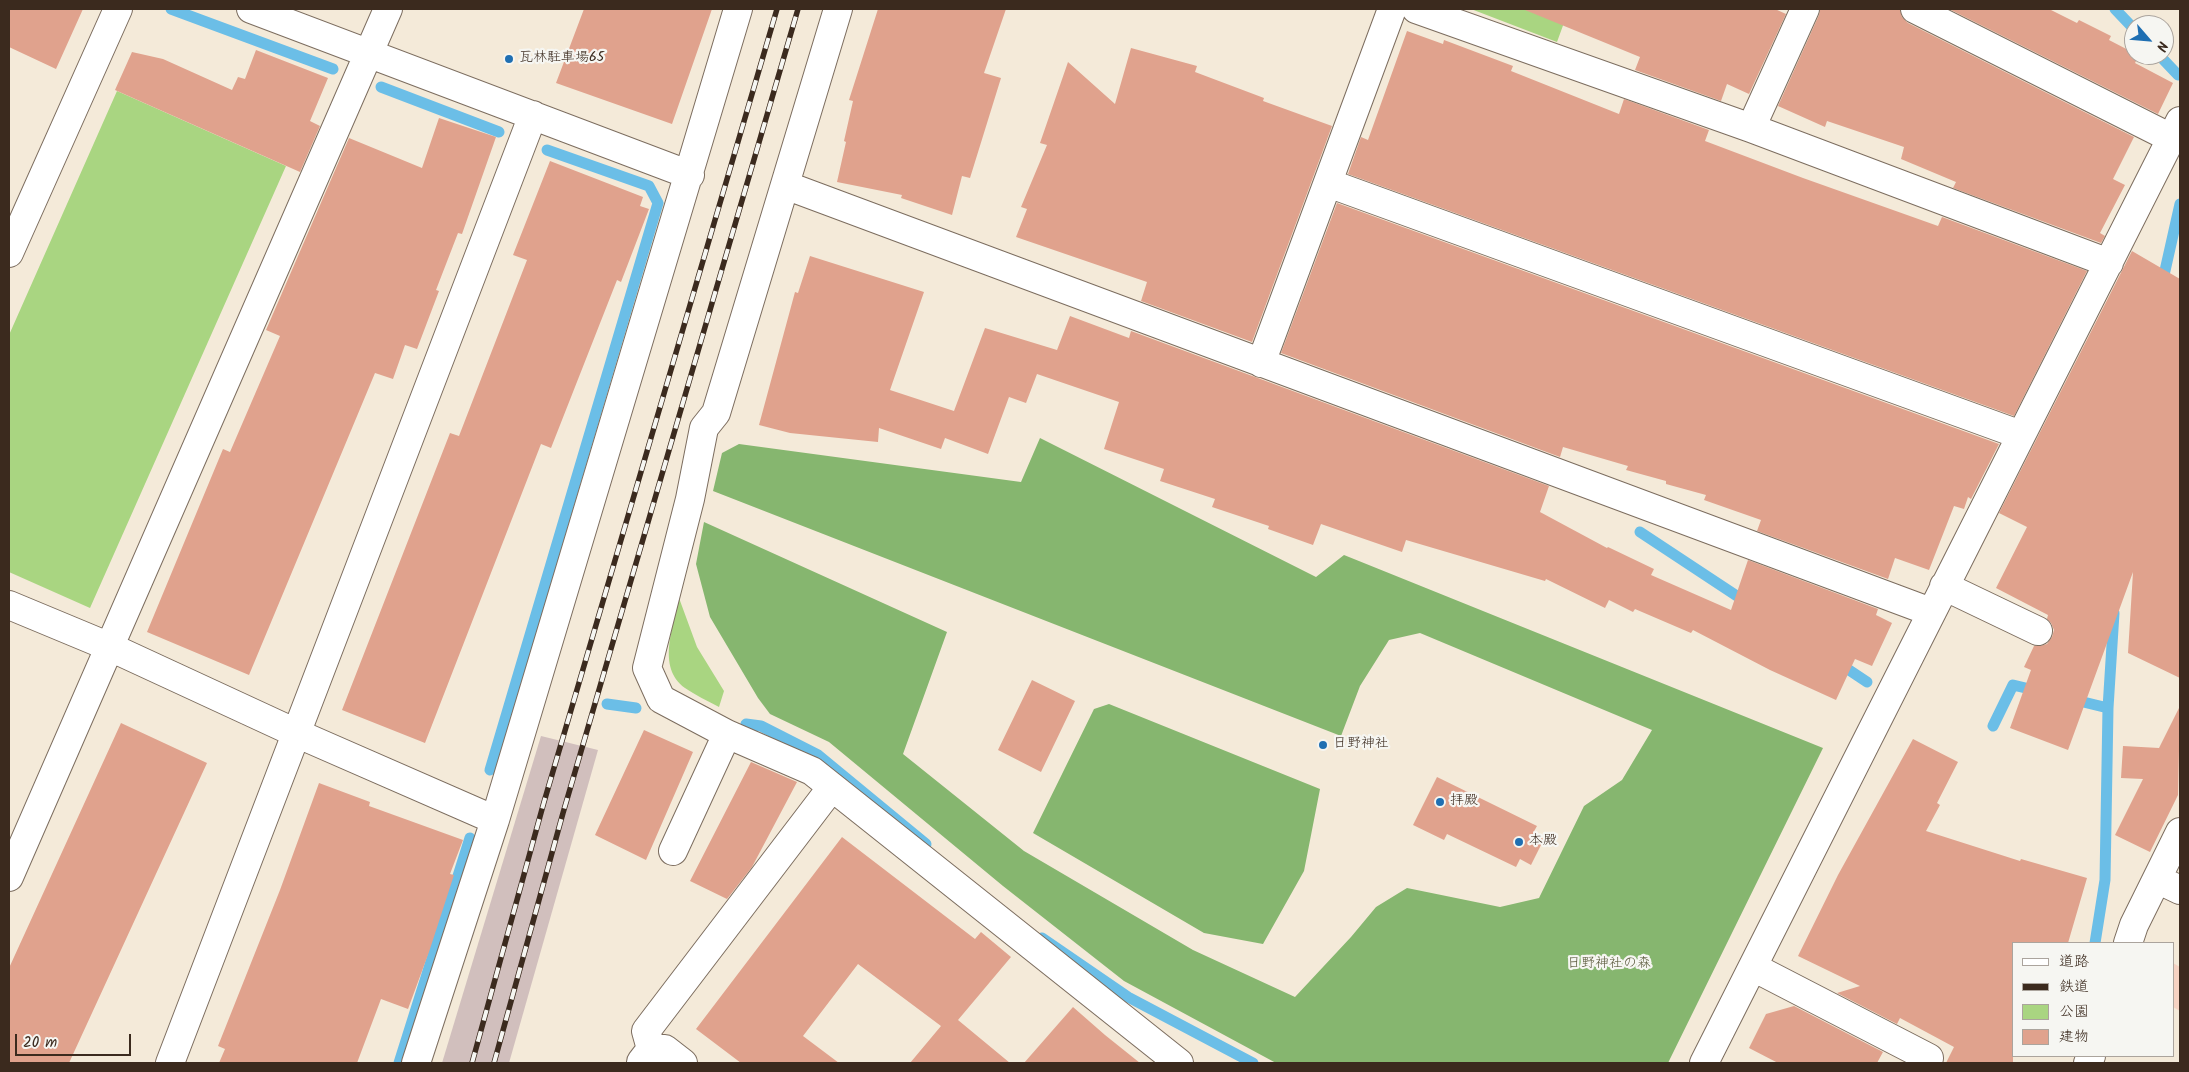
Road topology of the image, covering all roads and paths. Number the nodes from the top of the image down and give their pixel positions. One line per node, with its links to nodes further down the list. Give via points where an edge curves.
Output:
1 (118, 9): 17 (street)
2 (251, 9): 10 (street)
3 (388, 9): 10 (street)
4 (738, 9): 14 (street)
5 (838, 9): 16 (street)
6 (1392, 9): 15 (street)
7 (1416, 9): 12 (street)
8 (1805, 9): 12 (street)
9 (1915, 9): 13 (street)
10 (368, 54): 11 (street); 25 (street)
11 (533, 115): 14 (street); 26 (street)
12 (1751, 128): 18 (street)
13 (2176, 130): 18 (street)
14 (690, 175): 29 (street)
15 (1328, 183): 19 (street); 20 (street)
16 (785, 185): 19 (street); 27 (street, via 716,413 704,428 680,542 647,668 661,699)
17 (9, 252)
18 (2109, 262): 20 (street)
19 (1261, 363): 23 (street)
20 (2021, 435): 21 (street)
21 (1944, 586): 23 (street); 24 (street)
22 (9, 605): 25 (street)
23 (1931, 612): 35 (street)
24 (2038, 631)
25 (110, 647): 26 (street); 32 (street)
26 (296, 733): 29 (street); 37 (street)
27 (727, 734): 28 (street, via 812,771); 31 (street)
28 (832, 787): 36 (street, via 646,1031); 40 (street)
29 (496, 820): 38 (street)
30 (2180, 832): 33 (street)
31 (673, 851)
32 (9, 877)
33 (2169, 884): 34 (street, via 2134,924)
34 (2128, 942)
35 (1753, 967): 41 (street); 42 (street, via 1929,1058)
36 (646, 1056): 39 (street, via 665,1049)
37 (170, 1063)
38 (416, 1063)
39 (683, 1063)
40 (1179, 1063)
41 (1704, 1063)
42 (1927, 1063)

